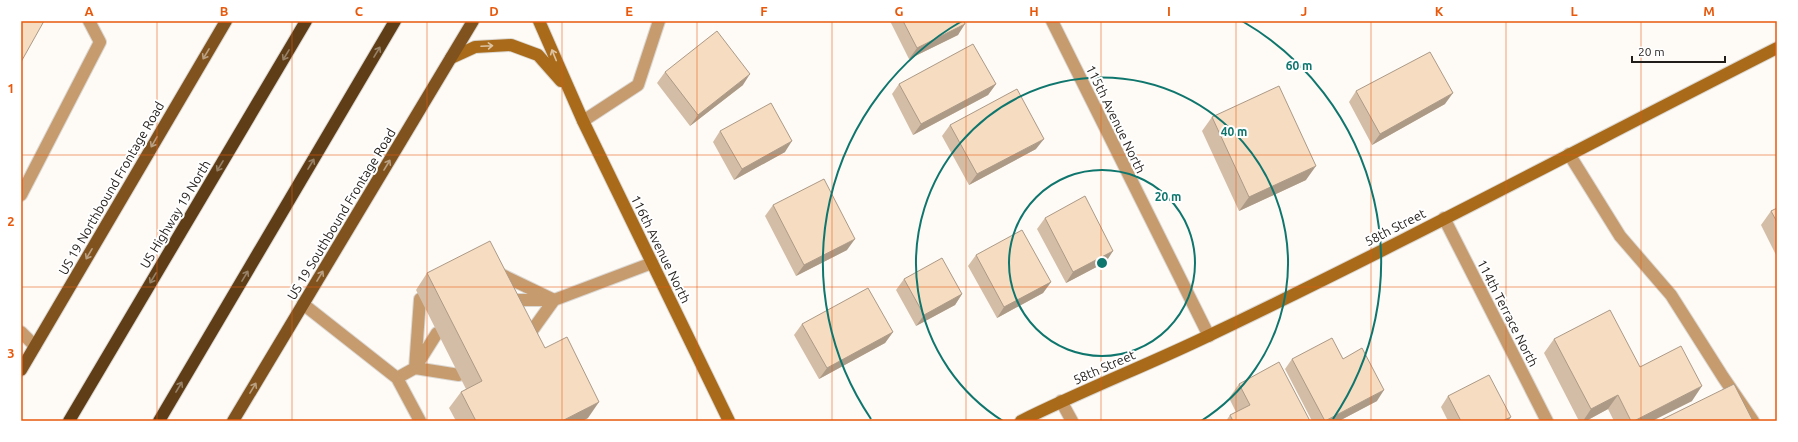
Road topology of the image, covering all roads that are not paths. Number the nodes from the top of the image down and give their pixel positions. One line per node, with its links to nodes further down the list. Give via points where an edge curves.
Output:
1 (89, 21): 14 (street, via 100,42)
2 (226, 21): 26 (main road, US 19 Northbound Frontage Road, one-way to 26)
3 (306, 21): 32 (highway, US Highway 19 North, one-way to 32)
4 (396, 21): 33 (highway, one-way to 4)
5 (473, 21): 10 (main road, US 19 Southbound Frontage Road)
6 (539, 21): 11 (street, 116th Avenue North, one-way to 6)
7 (659, 21): 12 (street, via 638,85)
8 (1052, 21): 24 (street, 115th Avenue North)
9 (1777, 48): 13 (street, 58th Street)
10 (451, 58): 11 (street, 116th Avenue North, one-way to 11, via 475,47 511,45 538,54); 21 (main road, US 19 Southbound Frontage Road, one-way to 10)
11 (568, 89): 12 (street, 116th Avenue North)
12 (583, 121): 16 (street, 116th Avenue North)
13 (1569, 154): 15 (street, 58th Street); 40 (street, via 1620,236 1671,295)
14 (21, 195)
15 (1444, 218): 24 (street, 58th Street); 39 (street, 114th Terrace North)
16 (652, 263): 20 (street); 36 (street, 116th Avenue North)
17 (483, 266): 20 (street)
18 (420, 299): 27 (street)
19 (501, 300): 20 (street)
20 (554, 300): 25 (street)
21 (303, 304): 30 (street); 34 (main road, US 19 Southbound Frontage Road, one-way to 21)
22 (21, 332): 26 (street)
23 (438, 332): 27 (street)
24 (1209, 336): 31 (street, 58th Street)
25 (523, 343)
26 (35, 346): 28 (main road, US 19 Northbound Frontage Road)
27 (415, 368): 29 (street); 30 (street)
28 (21, 370)
29 (459, 375)
30 (397, 378): 35 (street)
31 (1061, 401): 37 (street, 58th Street); 38 (street)
32 (69, 421)
33 (159, 421)
34 (233, 421)
35 (420, 421)
36 (729, 421)
37 (1021, 421)
38 (1072, 421)
39 (1547, 421)
40 (1753, 421)

